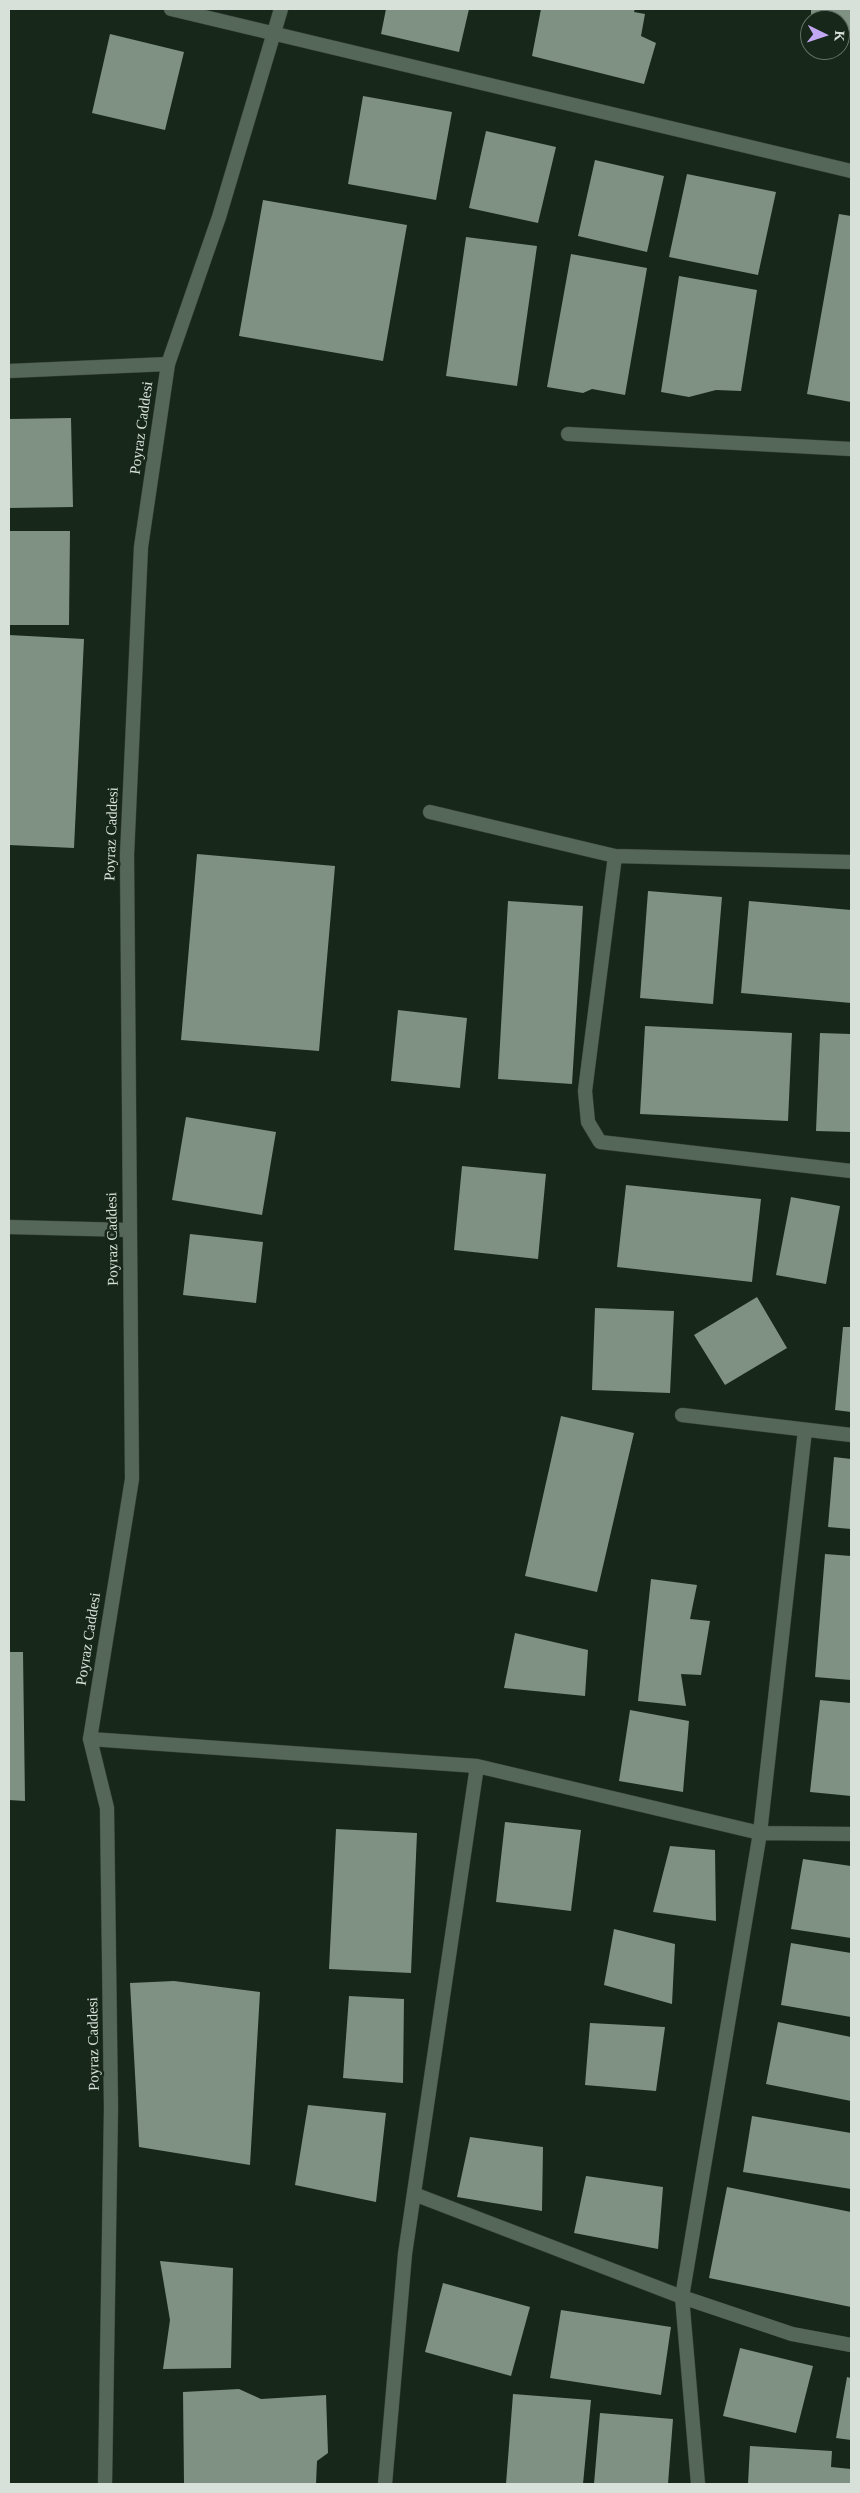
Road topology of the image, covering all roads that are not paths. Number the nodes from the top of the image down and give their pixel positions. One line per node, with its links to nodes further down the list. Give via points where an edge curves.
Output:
1 (171, 9): 3 (street)
2 (281, 9): 3 (street, Poyraz Caddesi)
3 (273, 33): 4 (street); 5 (street, Poyraz Caddesi, via 218,217)
4 (851, 171)
5 (168, 364): 6 (street); 14 (street, Poyraz Caddesi, via 141,548 128,835)
6 (9, 371)
7 (568, 434): 8 (street)
8 (851, 449)
9 (430, 812): 10 (street)
10 (615, 856): 11 (street); 12 (street, via 584,1091 588,1122 600,1142)
11 (851, 862)
12 (851, 1171)
13 (9, 1227): 14 (street)
14 (129, 1230): 18 (street, Poyraz Caddesi, via 132,1479)
15 (682, 1415): 16 (street)
16 (805, 1430): 17 (street); 20 (street)
17 (851, 1435)
18 (90, 1739): 19 (street); 25 (street, Poyraz Caddesi, via 107,1808 111,2108)
19 (477, 1766): 20 (street); 22 (street)
20 (760, 1833): 21 (street); 23 (street)
21 (851, 1834)
22 (414, 2194): 23 (street); 26 (street, via 405,2254)
23 (682, 2296): 24 (street, via 792,2334); 27 (street)
24 (851, 2345)
25 (105, 2484)
26 (385, 2484)
27 (698, 2484)

